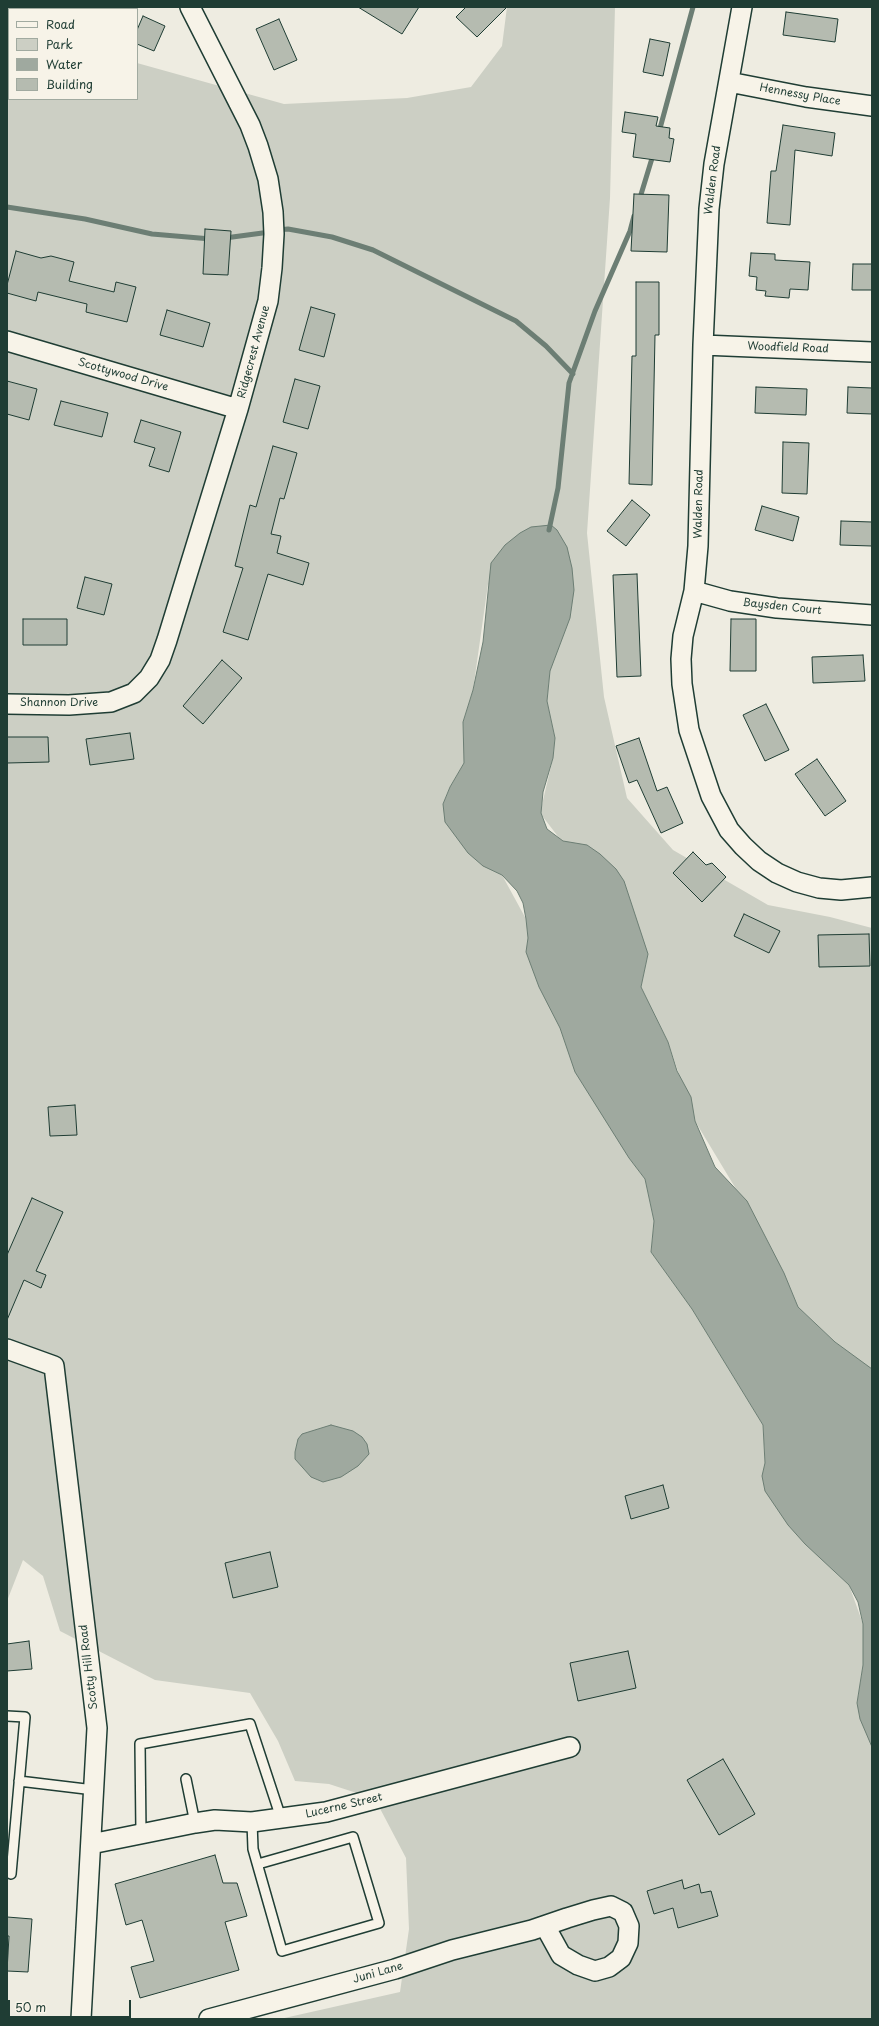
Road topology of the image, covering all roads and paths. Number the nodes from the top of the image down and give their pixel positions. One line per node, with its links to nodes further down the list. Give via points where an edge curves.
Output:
1 (190, 7): 8 (street, Ridgecrest Avenue, via 252,132 268,179 273,212 272,268 268,301)
2 (742, 7): 3 (street, Walden Road)
3 (729, 82): 4 (street, Hennessy Place, via 806,97); 6 (street, Walden Road, via 711,194)
4 (872, 106)
5 (7, 341): 8 (street, Scottywood Drive)
6 (703, 345): 7 (street, Woodfield Road); 9 (street, Walden Road, via 698,546)
7 (872, 352)
8 (238, 409): 11 (street, Ridgecrest Avenue, via 160,660 149,678)
9 (694, 591): 10 (street, Baysden Court, via 730,601 778,608); 13 (street, Walden Road, via 683,636 682,684 689,730 718,812 743,846 777,873 819,888 841,890)
10 (872, 615)
11 (134, 693): 12 (street, Shannon Drive, via 111,702 94,704)
12 (7, 704)
13 (872, 887)
14 (7, 1349): 19 (street, Scotty Hill Road, via 54,1366 97,1728)
15 (7, 1716): 18 (lane, via 25,1717)
16 (570, 1747): 20 (street, Lucerne Street, via 326,1812)
17 (186, 1779): 22 (lane)
18 (19, 1781): 19 (lane); 26 (lane)
19 (94, 1790): 24 (street, Scotty Hill Road)
20 (281, 1818): 21 (street, Lucerne Street); 23 (lane, via 250,1724 140,1744)
21 (252, 1822): 22 (street, Lucerne Street, via 215,1820); 25 (lane, via 253,1849)
22 (195, 1823): 23 (street, Lucerne Street)
23 (141, 1833): 24 (street, Lucerne Street)
24 (91, 1844): 28 (street, Scotty Hill Road)
25 (258, 1864): 25 (lane, via 282,1951 379,1923 353,1838)
26 (11, 1874)
27 (545, 1926): 29 (street, Juni Lane)
28 (82, 2019)
29 (209, 2019)

